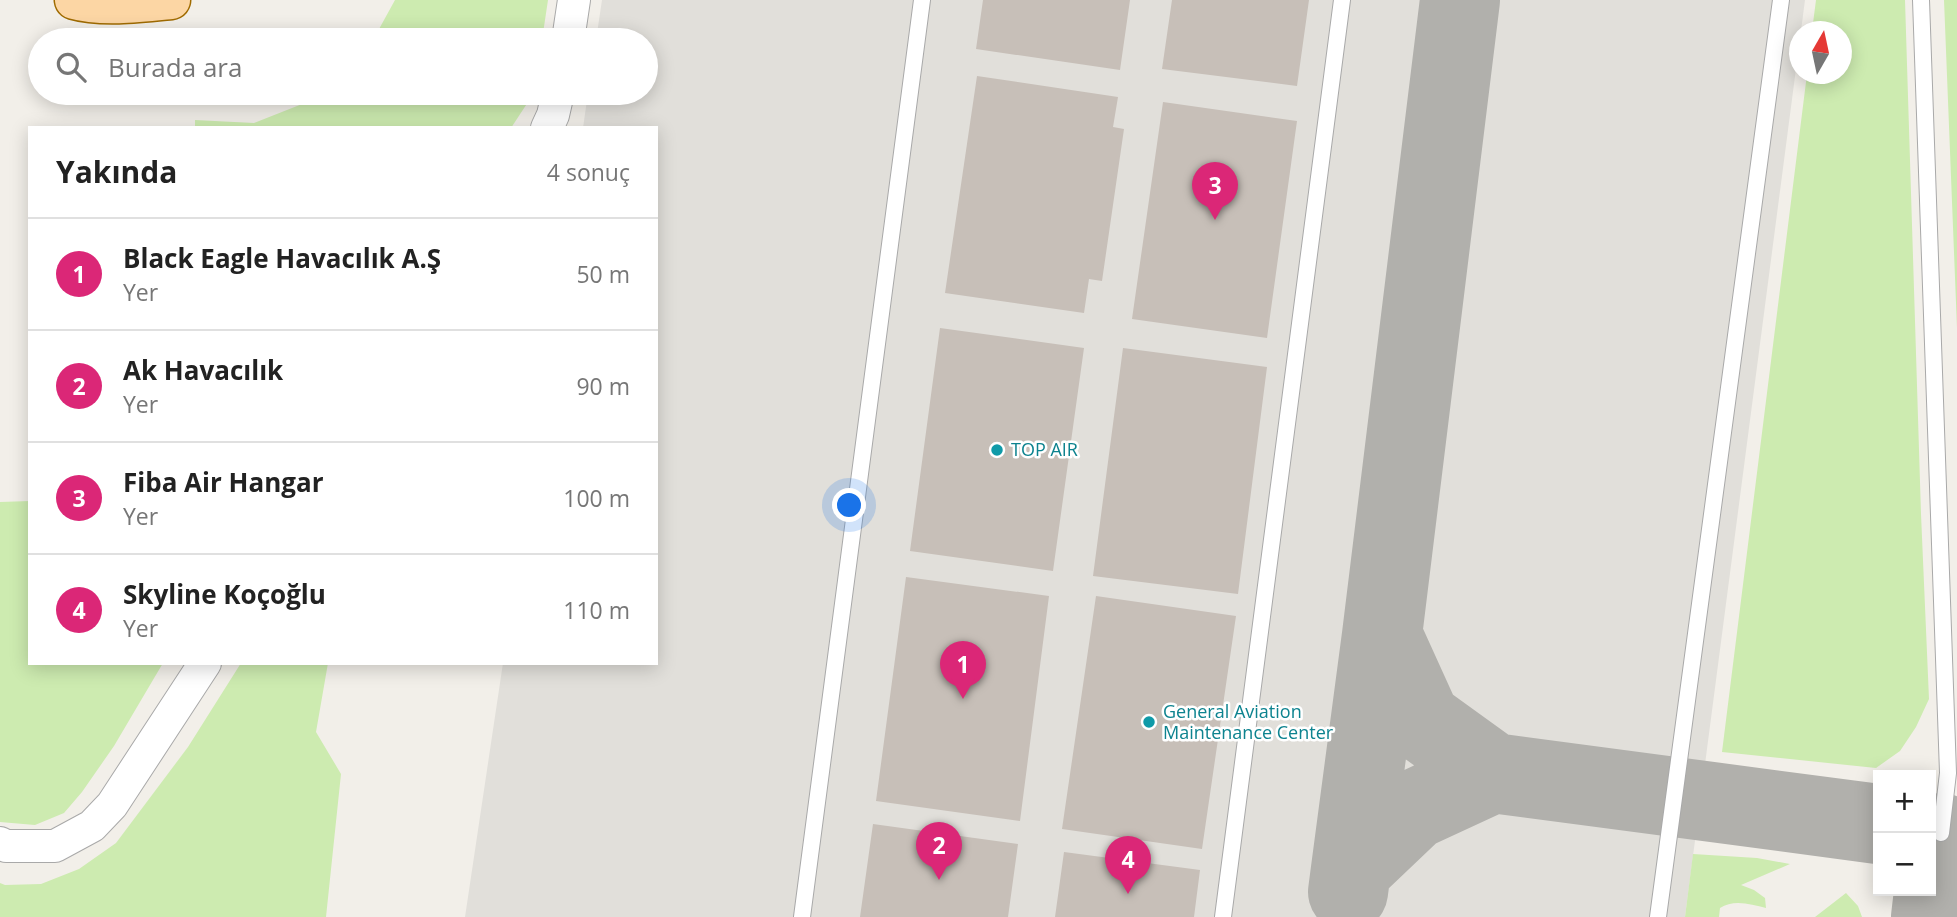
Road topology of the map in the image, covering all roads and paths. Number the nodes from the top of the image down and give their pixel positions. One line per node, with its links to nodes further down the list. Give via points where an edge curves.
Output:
1 (74, 0): 2 (main road)
2 (171, 0)
3 (574, 0): 8 (street)
4 (922, 0): 14 (lane)
5 (1342, 0): 15 (lane)
6 (1781, 0): 16 (lane)
7 (1921, 0): 12 (lane, via 1948,773)
8 (570, 28)
9 (555, 105): 10 (street)
10 (548, 126)
11 (204, 665): 13 (street, via 112,805 92,826 55,846)
12 (1941, 833)
13 (0, 843)
14 (802, 917)
15 (1223, 917)
16 (1658, 917)

